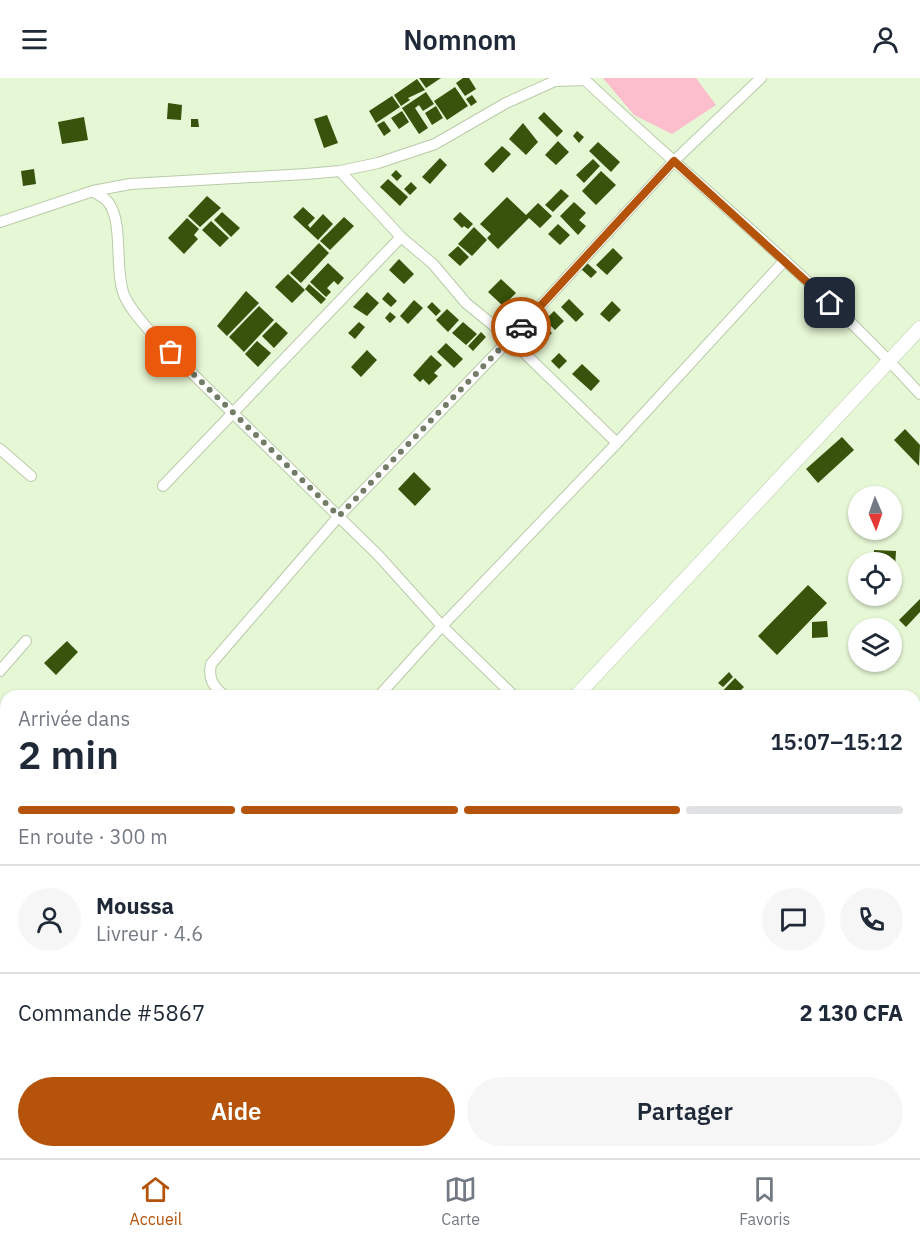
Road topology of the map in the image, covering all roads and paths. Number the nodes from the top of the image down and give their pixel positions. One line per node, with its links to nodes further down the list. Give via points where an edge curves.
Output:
1 (760, 78): 3 (street)
2 (584, 79): 3 (street); 4 (street, via 555,81 506,103 435,144)
3 (674, 161): 8 (street); 10 (street)
4 (340, 171): 5 (street, via 160,181); 7 (street)
5 (93, 191): 6 (street); 13 (street, via 109,203 115,222 118,273 134,312)
6 (0, 222)
7 (401, 237): 10 (street, via 434,264 466,303); 13 (street)
8 (785, 260): 11 (street); 14 (street)
9 (920, 328): 11 (street)
10 (510, 339): 14 (street); 18 (street)
11 (890, 361): 12 (street); 25 (street)
12 (920, 394)
13 (234, 414): 17 (street); 18 (street)
14 (617, 443): 19 (street)
15 (0, 449): 16 (street)
16 (31, 476)
17 (163, 486)
18 (339, 516): 19 (street); 22 (street, via 211,664 211,684)
19 (442, 626): 23 (street); 24 (street)
20 (26, 640): 21 (street)
21 (0, 671)
22 (218, 690)
23 (384, 690)
24 (508, 690)
25 (582, 690)

